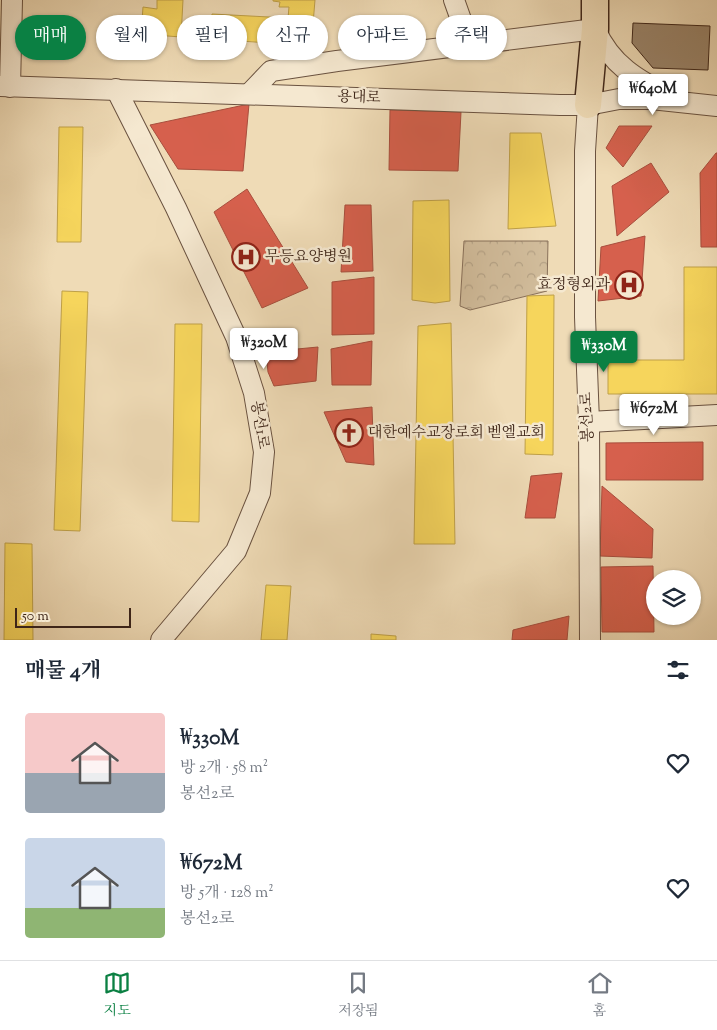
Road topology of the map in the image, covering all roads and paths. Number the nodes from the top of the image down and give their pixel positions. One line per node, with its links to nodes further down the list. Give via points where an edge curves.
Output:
1 (12, 0): 8 (street)
2 (454, 0): 4 (street)
3 (595, 0): 5 (main road)
4 (459, 15)
5 (595, 29): 6 (street); 11 (street, via 602,44 626,71); 12 (main road)
6 (507, 40)
7 (436, 49): 10 (street, via 271,71)
8 (5, 86): 9 (street, 용대로)
9 (116, 89): 10 (street, 용대로); 16 (street, 봉선1로, via 236,337 254,393 264,452 260,492 236,551)
10 (249, 94): 12 (street, 용대로)
11 (679, 102): 12 (street, 용대로, via 651,98 619,99); 13 (street, 용대로)
12 (588, 105): 15 (street, 봉선2로, via 585,317)
13 (717, 106)
14 (717, 416): 15 (street)
15 (589, 422): 17 (street, 봉선2로)
16 (160, 640)
17 (590, 640)

